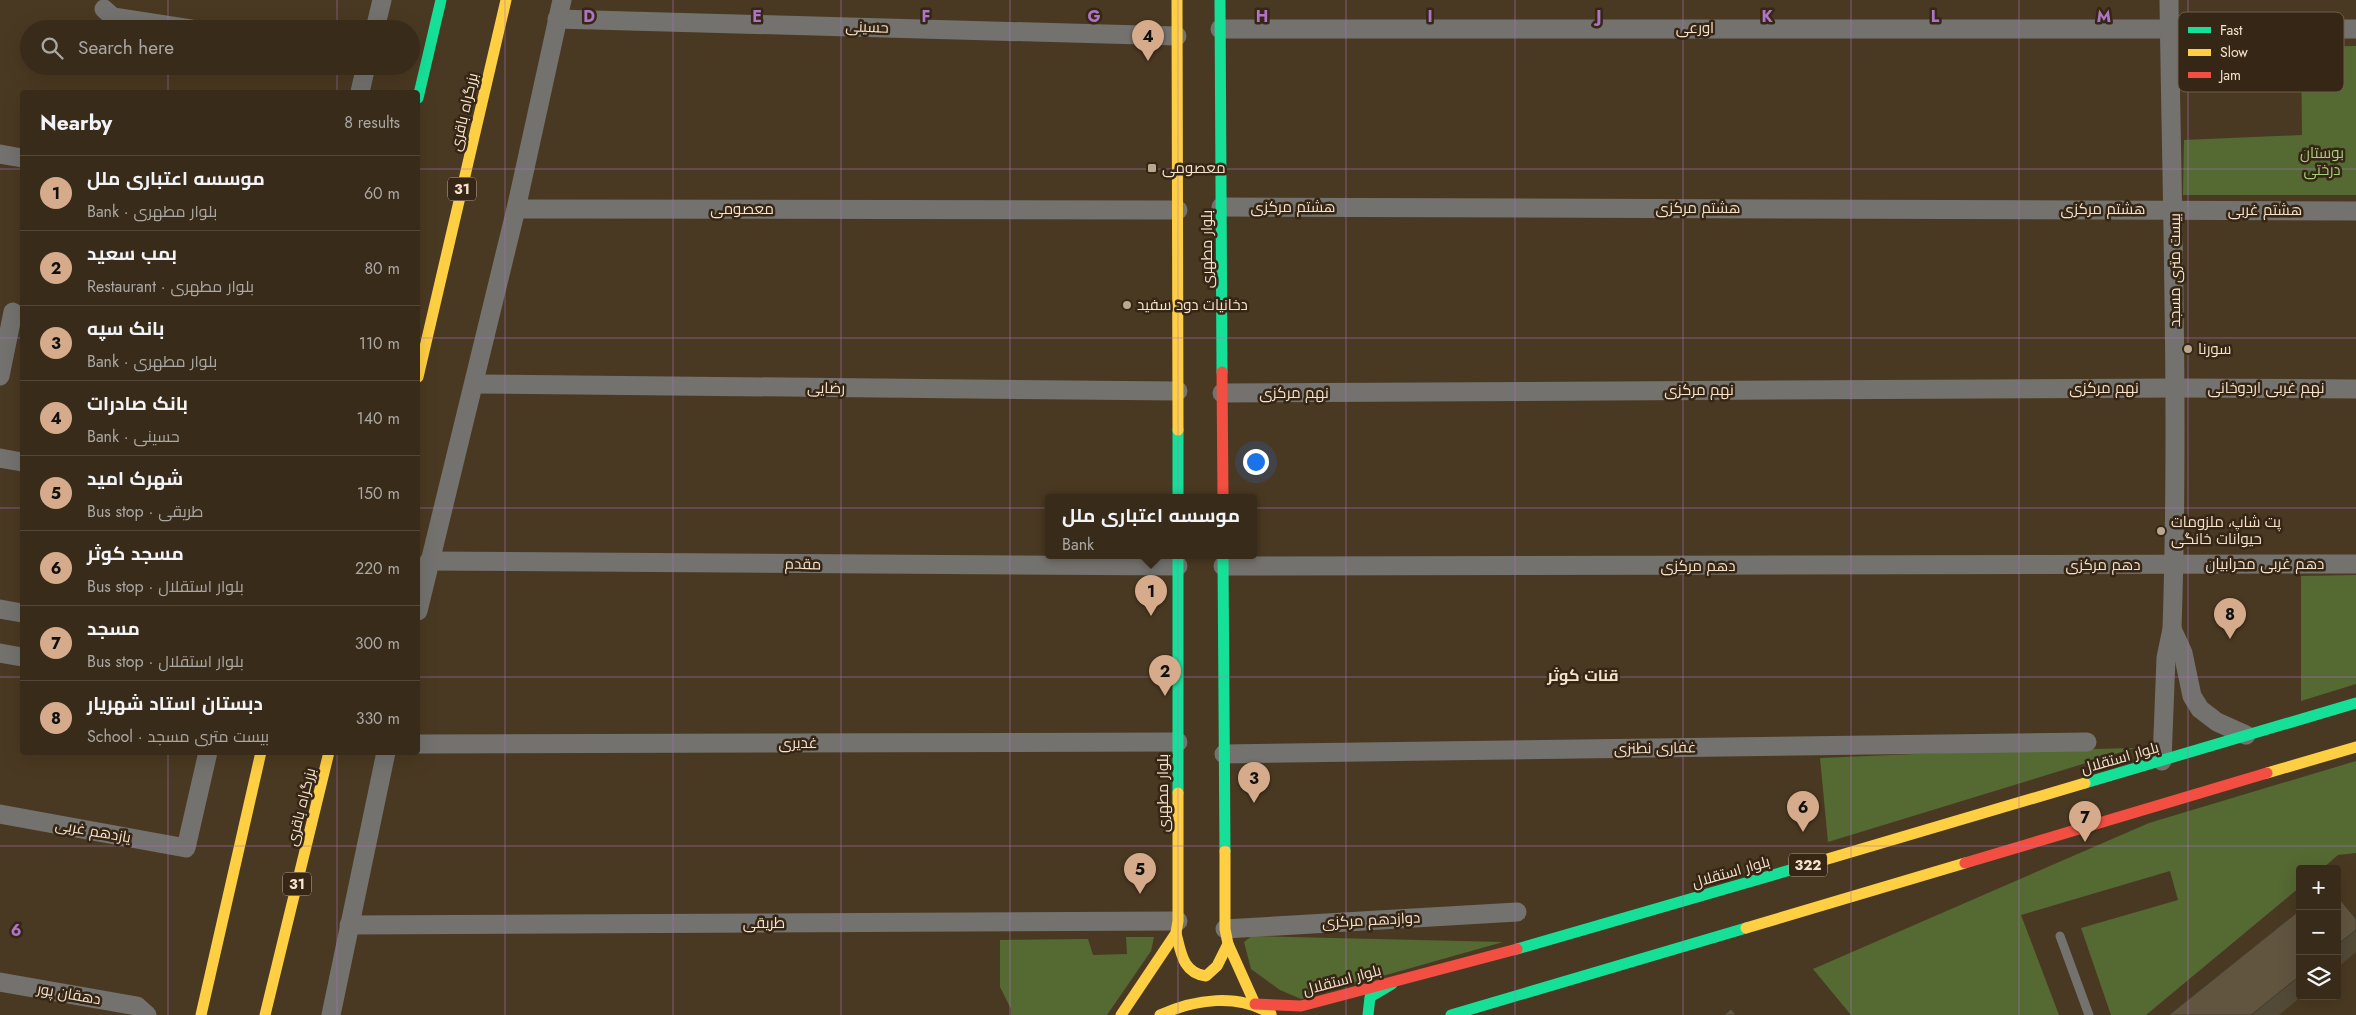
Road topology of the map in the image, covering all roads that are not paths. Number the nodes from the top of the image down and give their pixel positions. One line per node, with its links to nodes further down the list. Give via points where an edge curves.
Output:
1 (382, 0): 11 (street)
2 (442, 0): 18 (main road)
3 (506, 0): 27 (main road, بزرگراه باقری / 31)
4 (562, 0): 9 (street)
5 (1177, 0): 15 (main road, بلوار مطهری)
6 (1220, 0): 14 (main road, بلوار مطهری)
7 (2169, 0): 12 (street, بیست متری مسجد)
8 (104, 9): 10 (street, via 113,18)
9 (557, 19): 15 (street, حسینی); 22 (street)
10 (127, 20)
11 (377, 20)
12 (2169, 28): 13 (street, اورعی); 14 (street, اورعی); 24 (street, بیست متری مسجد)
13 (2178, 28)
14 (1220, 29): 21 (main road, بلوار مطهری)
15 (1177, 36): 23 (main road, بلوار مطهری)
16 (364, 75): 17 (street)
17 (360, 90)
18 (420, 90)
19 (0, 154): 20 (street)
20 (20, 158)
21 (1221, 207): 24 (street, هشتم مرکزی); 33 (main road, بلوار مطهری)
22 (516, 209): 23 (street, معصومی); 29 (street)
23 (1178, 210): 32 (main road, بلوار مطهری)
24 (2174, 210): 25 (street, هشتم غربی); 30 (street, بیست متری مسجد)
25 (2356, 211)
26 (12, 312): 28 (street)
27 (420, 368)
28 (0, 376)
29 (475, 384): 32 (street, رضایی); 39 (street)
30 (2176, 388): 31 (street, نهم غربی اردوخانی); 33 (street, نهم مرکزی); 42 (street, بیست متری مسجد)
31 (2356, 389)
32 (1178, 391): 36 (main road, بلوار مطهری)
33 (1222, 393): 37 (main road, بلوار مطهری)
34 (0, 458): 35 (street)
35 (20, 462)
36 (1178, 494)
37 (1223, 494)
38 (1223, 560): 42 (street, دهم مرکزی); 55 (main road)
39 (428, 561): 40 (street, مقدم); 43 (street)
40 (1178, 561): 51 (main road, بلوار مطهری)
41 (2356, 564): 42 (street, دهم غربی محرابیان)
42 (2174, 565): 46 (street, بیست متری مسجد)
43 (420, 601)
44 (0, 610): 45 (street)
45 (20, 613)
46 (2172, 629): 50 (street, بیست متری مسجد, via 2183,653 2192,696 2200,709 2217,722); 60 (street, بیست متری مسجد, via 2166,658)
47 (0, 653): 48 (street)
48 (20, 657)
49 (2356, 703): 50 (main road, بلوار استقلال / 322)
50 (2246, 735): 60 (main road, بلوار استقلال / 322)
51 (1178, 742): 53 (street, غدیری); 64 (main road, بلوار مطهری)
52 (2087, 742): 55 (street, غفاری نطنزی)
53 (420, 744)
54 (2356, 747): 78 (main road)
55 (1224, 754): 66 (main road)
56 (207, 755): 61 (street, یازدهم غربی, via 186,848)
57 (260, 755): 71 (main road)
58 (329, 755): 72 (main road, بزرگراه باقری / 31)
59 (385, 755): 63 (street)
60 (2162, 761): 67 (main road, بلوار استقلال / 322, via 1555,939)
61 (0, 814)
62 (1517, 912): 66 (street, دوازدهم مرکزی)
63 (349, 925): 64 (street, طریقی); 73 (street)
64 (1177, 927): 66 (main road, بلوار مطهری, via 1187,969 1196,976 1206,976 1217,966); 74 (main road)
65 (2060, 936): 79 (lane)
66 (1227, 937): 69 (main road)
67 (1398, 980): 69 (main road, بلوار استقلال / 322, via 1301,1006); 77 (main road, via 1370,997)
68 (0, 982): 70 (street, دهقان پور)
69 (1255, 1004): 75 (main road, بلوار استقلال, via 1208,1002); 76 (main road)
70 (142, 1011)
71 (201, 1015)
72 (265, 1015)
73 (331, 1015)
74 (1121, 1015)
75 (1160, 1015)
76 (1272, 1015)
77 (1368, 1015)
78 (1451, 1015)
79 (2089, 1015)

